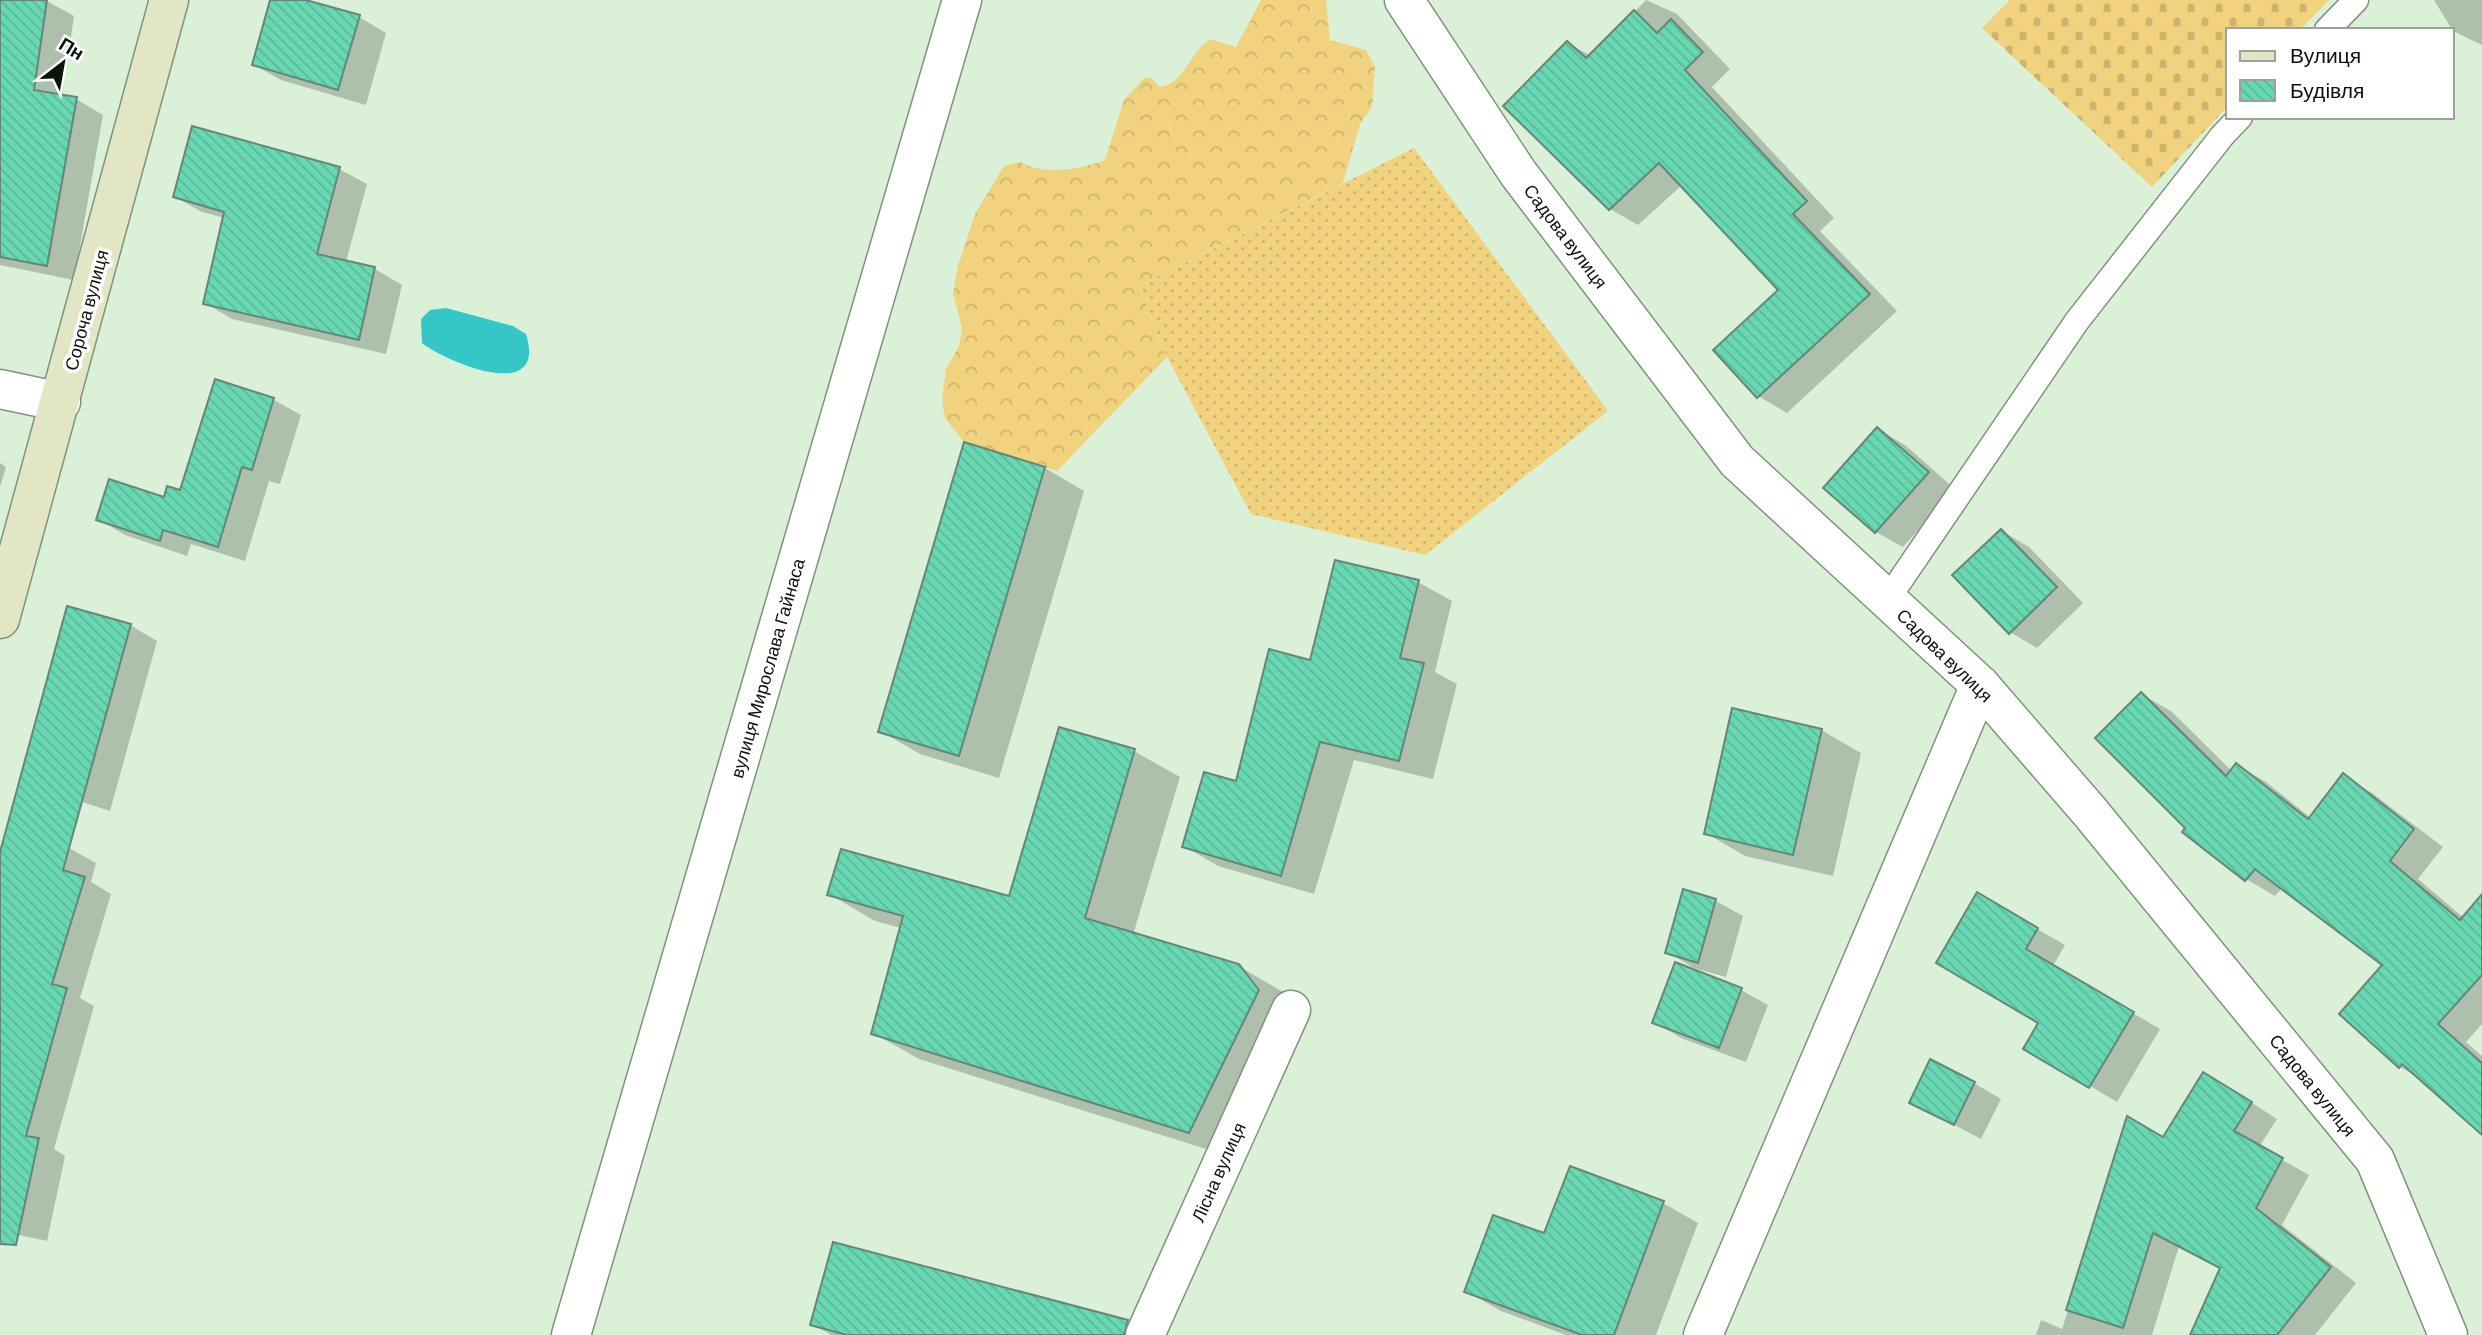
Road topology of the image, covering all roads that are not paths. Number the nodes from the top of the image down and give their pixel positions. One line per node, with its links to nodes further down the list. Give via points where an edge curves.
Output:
1 (169, 0): 8 (main road, Сороча вулиця)
2 (962, 0): 13 (street, вулиця Мирослава Гайнаса)
3 (1404, 0): 9 (street, Садова вулиця, via 1518,173 1737,461)
4 (2356, 0): 5 (lane)
5 (2329, 28)
6 (2238, 119): 9 (lane, via 2077,321)
7 (0, 389): 8 (street)
8 (61, 402): 10 (main road, Сороча вулиця)
9 (1887, 600): 11 (street, Садова вулиця)
10 (0, 620)
11 (1980, 685): 15 (street); 16 (street, Садова вулиця, via 2375,1160)
12 (1291, 1010): 14 (street, Лісна вулиця)
13 (571, 1335)
14 (1145, 1335)
15 (1703, 1335)
16 (2448, 1335)

